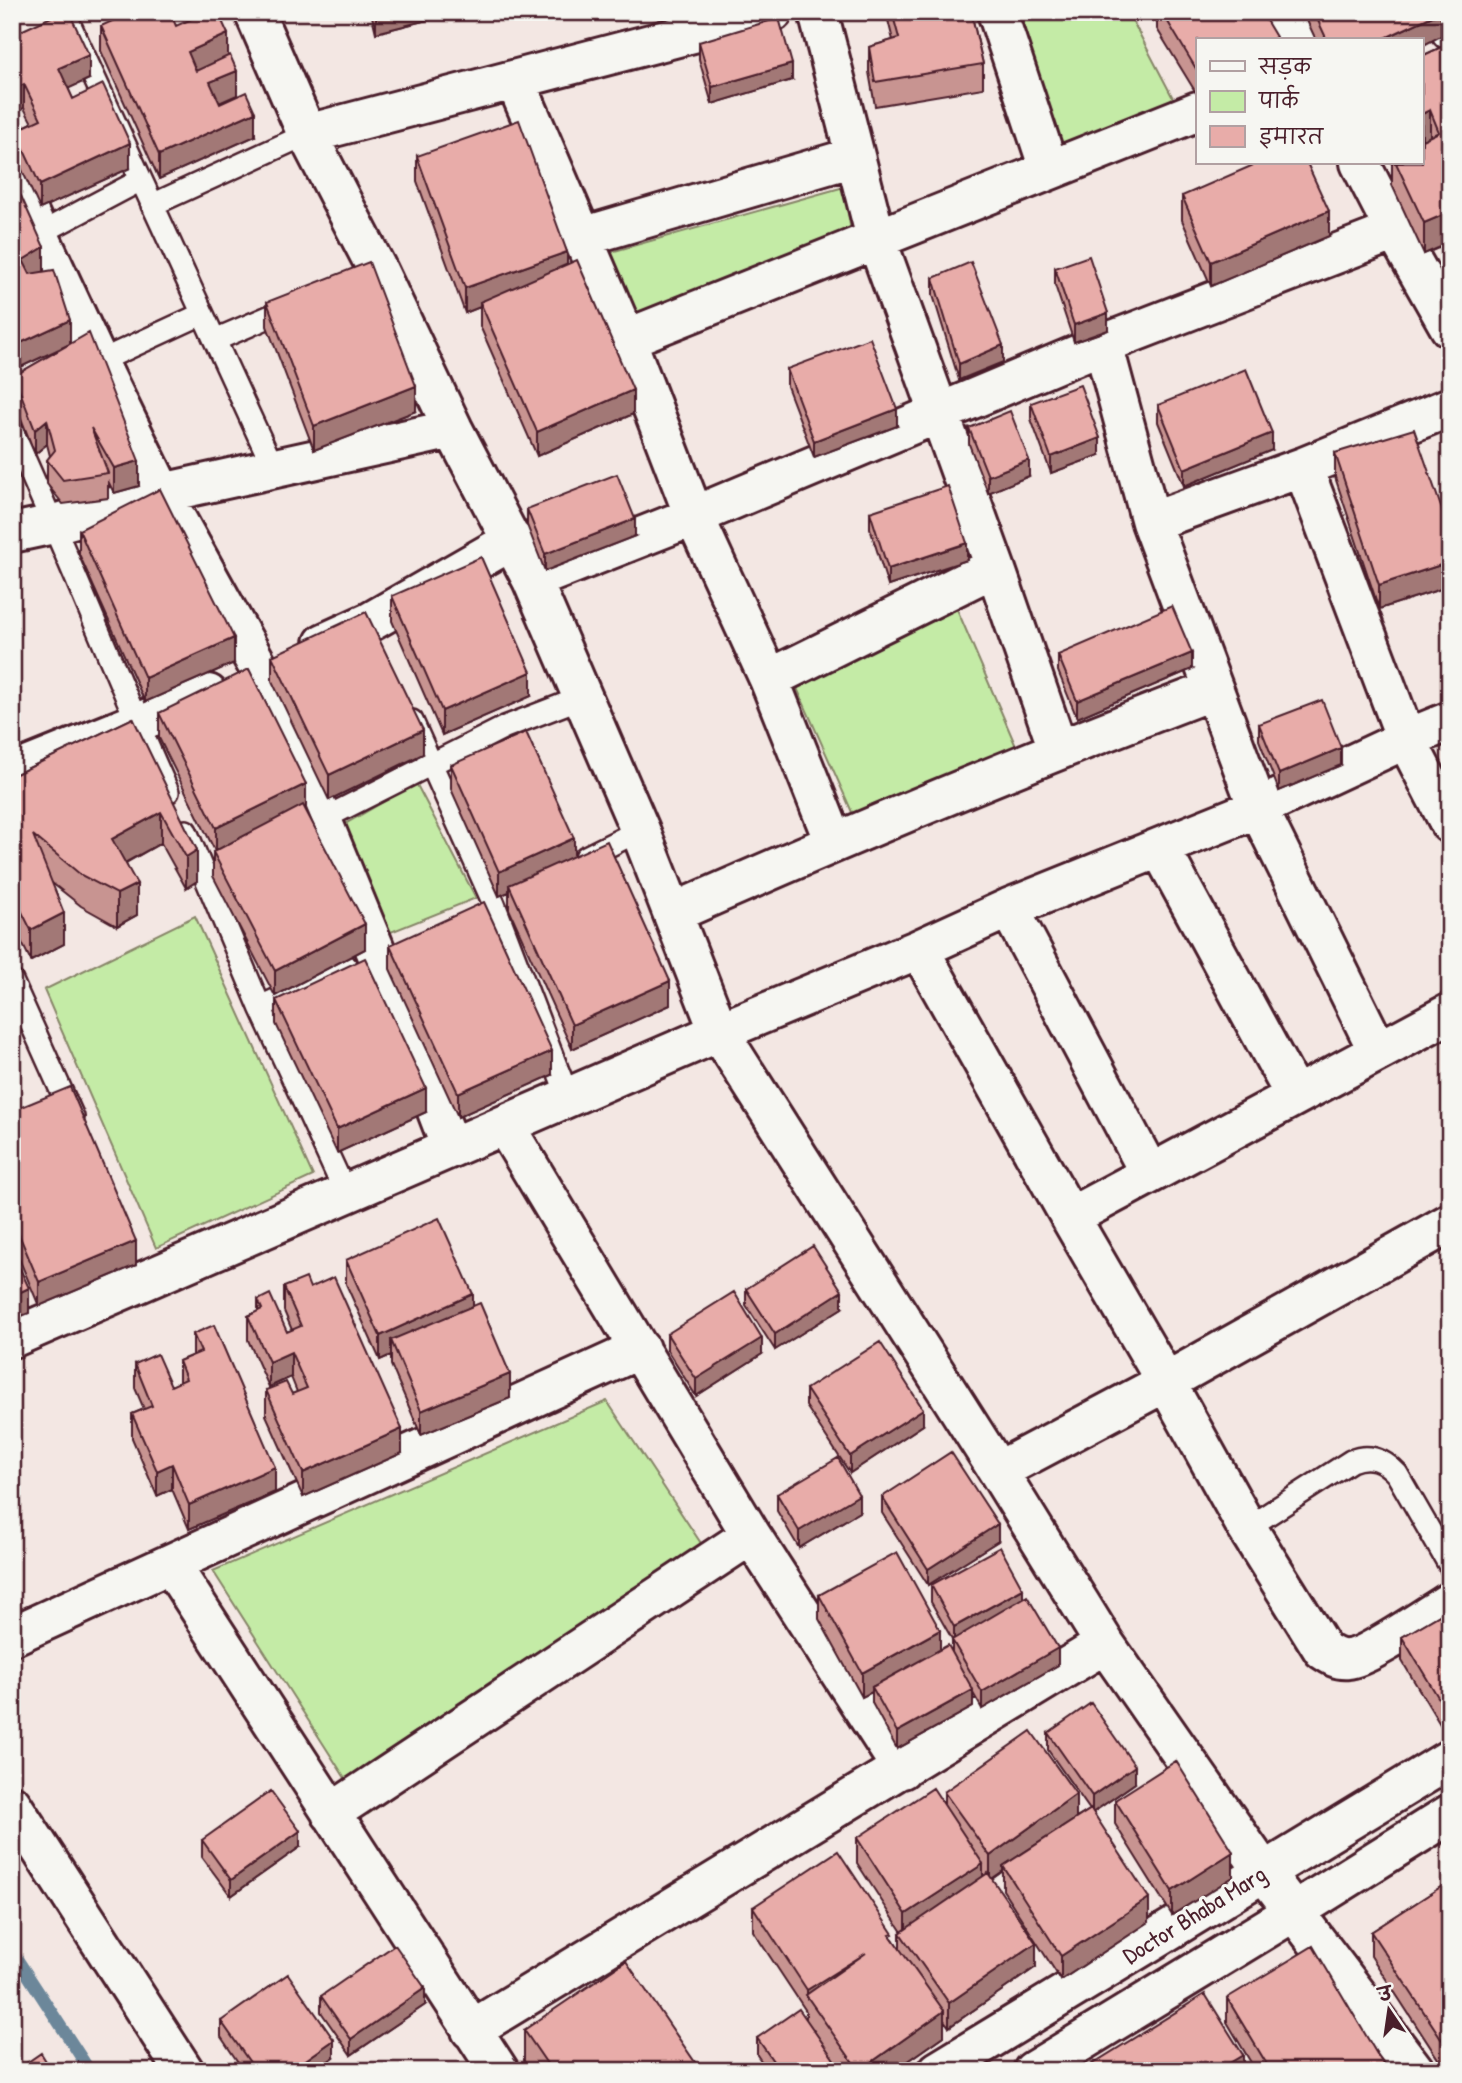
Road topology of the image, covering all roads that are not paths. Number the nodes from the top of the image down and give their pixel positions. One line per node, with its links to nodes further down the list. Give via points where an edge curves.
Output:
1 (64, 12): 16 (lane)
2 (254, 12): 12 (street)
3 (773, 12): 10 (street)
4 (818, 12): 13 (street)
5 (997, 12): 15 (street)
6 (1282, 12): 9 (street)
7 (1440, 12): 8 (street)
8 (1450, 30)
9 (1295, 38)
10 (515, 79): 12 (street); 20 (street)
11 (1196, 112): 15 (street)
12 (307, 134): 17 (lane); 32 (street, via 372,274)
13 (854, 158): 20 (street); 21 (street)
14 (1361, 164): 19 (street)
15 (1049, 169): 21 (street)
16 (141, 180): 17 (lane); 18 (lane)
17 (152, 205): 24 (lane)
18 (23, 209): 29 (street)
19 (1395, 231): 22 (street); 28 (street)
20 (582, 237): 27 (street)
21 (876, 238): 27 (street); 31 (street)
22 (1437, 274): 25 (street)
23 (315, 298): 26 (lane)
24 (202, 314): 26 (lane); 29 (lane)
25 (1450, 328)
26 (215, 340): 35 (lane)
27 (626, 340): 37 (street)
28 (1103, 344): 31 (street); 38 (street)
29 (86, 355): 36 (street)
30 (1450, 407): 34 (street)
31 (940, 414): 37 (street); 42 (street)
32 (453, 429): 35 (street); 41 (street)
33 (12, 431): 39 (lane)
34 (1303, 467): 38 (street); 51 (street)
35 (274, 469): 36 (street)
36 (162, 493): 39 (street); 44 (street)
37 (694, 516): 43 (street); 45 (street)
38 (1151, 522): 46 (street)
39 (54, 524): 40 (street); 50 (lane)
40 (12, 533)
41 (513, 540): 43 (street); 44 (street, via 375,634)
42 (995, 567): 45 (street); 52 (street)
43 (532, 580): 47 (street)
44 (261, 671): 50 (street); 57 (street)
45 (769, 679): 59 (street)
46 (1213, 690): 52 (street); 55 (street)
47 (583, 697): 53 (lane, via 505,727); 58 (street)
48 (405, 705): 53 (lane)
49 (1450, 721): 51 (street)
50 (137, 723): 54 (street); 70 (lane, via 208,865)
51 (1406, 739): 55 (street); 56 (street)
52 (1058, 749): 59 (street)
53 (430, 764): 57 (lane); 63 (lane)
54 (12, 773)
55 (1258, 808): 60 (street); 73 (street)
56 (1450, 824)
57 (310, 825): 67 (street)
58 (640, 830): 61 (lane); 65 (street)
59 (834, 842): 65 (street)
60 (1160, 848): 64 (street); 74 (street)
61 (563, 869)
62 (517, 892): 63 (lane)
63 (494, 904): 66 (lane); 75 (lane)
64 (1009, 908): 68 (street); 79 (street)
65 (673, 913): 72 (street)
66 (471, 914)
67 (388, 949): 70 (lane); 78 (street)
68 (919, 949): 72 (street); 81 (street)
69 (12, 981): 77 (lane, via 57,1097)
70 (260, 1007): 80 (lane)
71 (1450, 1013): 73 (street)
72 (719, 1032): 75 (street); 87 (street)
73 (1378, 1051): 74 (street)
74 (1295, 1096): 79 (street)
75 (568, 1097): 76 (street)
76 (505, 1126): 78 (street); 85 (street)
77 (79, 1132)
78 (452, 1148): 80 (street)
79 (1150, 1174): 81 (street)
80 (346, 1194): 84 (street, via 141,1268)
81 (1070, 1217): 86 (street)
82 (1450, 1223): 86 (street)
83 (23, 1290): 84 (street)
84 (26, 1333)
85 (640, 1349): 89 (street); 90 (street)
86 (1166, 1382): 87 (street); 88 (street)
87 (998, 1471): 94 (street)
88 (1247, 1528): 91 (lane, via 1362,1456 1390,1466 1397,1474); 92 (street, via 1315,1639 1337,1659 1351,1660 1367,1653)
89 (751, 1535): 96 (street); 98 (street)
90 (171, 1565): 93 (street); 98 (street)
91 (1450, 1566)
92 (1450, 1602)
93 (12, 1636)
94 (1105, 1644): 96 (street); 100 (street)
95 (1450, 1759): 100 (street, Doctor Bhaba Marg)
96 (902, 1769): 102 (street)
97 (12, 1805): 103 (street)
98 (331, 1813): 102 (street)
99 (1450, 1814): 101 (street, Doctor Bhaba Marg)
100 (1264, 1872): 101 (street); 105 (street, Doctor Bhaba Marg)
101 (1295, 1911): 106 (street, Doctor Bhaba Marg); 107 (street)
102 (471, 2030): 104 (street)
103 (184, 2071)
104 (499, 2071)
105 (938, 2071)
106 (1033, 2071)
107 (1415, 2071)

